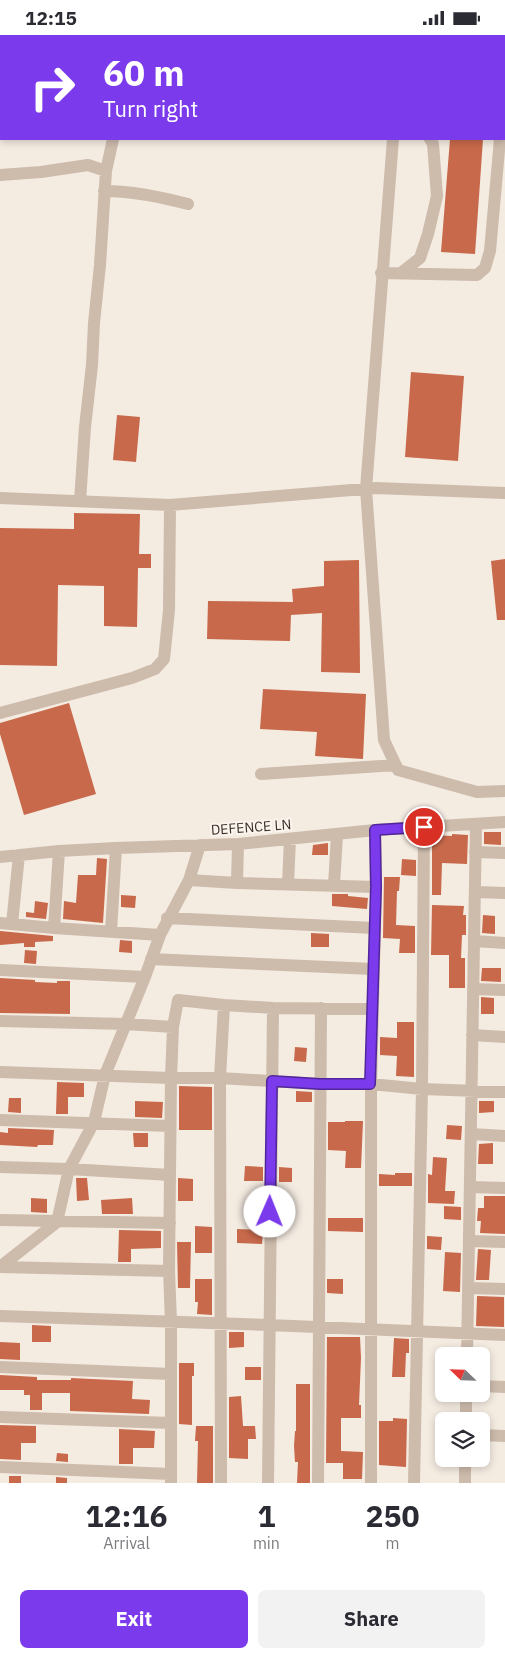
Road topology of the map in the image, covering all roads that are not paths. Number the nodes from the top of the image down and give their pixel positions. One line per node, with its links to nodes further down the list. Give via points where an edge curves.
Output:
1 (112, 140): 5 (street)
2 (393, 140): 9 (street)
3 (431, 140): 10 (street, via 434,144 438,196 420,258)
4 (500, 140): 10 (street, via 486,268 477,275)
5 (106, 171): 6 (street, via 88,165); 7 (street)
6 (0, 175)
7 (104, 191): 8 (street, via 159,196); 14 (street)
8 (188, 204)
9 (382, 273): 10 (street); 11 (street)
10 (401, 273)
11 (366, 489): 12 (street); 15 (street); 17 (street, via 384,740)
12 (505, 493)
13 (0, 498): 14 (street)
14 (80, 501): 15 (street)
15 (170, 505): 16 (street, via 169,610 164,659 155,669 132,678)
16 (0, 713)
17 (396, 765): 18 (street); 19 (street, via 398,770 477,792)
18 (261, 774)
19 (505, 791)
20 (505, 822): 21 (street, DEFENCE LN)
21 (476, 824): 22 (street, DEFENCE LN); 30 (street)
22 (424, 827): 23 (street, DEFENCE LN); 71 (street)
23 (375, 830): 24 (street, DEFENCE LN); 38 (street)
24 (337, 835): 25 (street, DEFENCE LN); 37 (street)
25 (290, 839): 26 (street, DEFENCE LN); 36 (street)
26 (238, 844): 27 (street, DEFENCE LN); 35 (street)
27 (200, 845): 28 (street, DEFENCE LN); 34 (street)
28 (116, 848): 29 (street, DEFENCE LN); 45 (street)
29 (59, 851): 32 (street, DEFENCE LN); 43 (street)
30 (476, 852): 31 (street); 39 (street)
31 (505, 853)
32 (19, 855): 33 (street, DEFENCE LN); 42 (street)
33 (0, 857)
34 (189, 880): 35 (street); 41 (street)
35 (237, 883): 36 (street)
36 (288, 884): 37 (street)
37 (334, 885): 38 (street)
38 (376, 887): 44 (street)
39 (475, 892): 40 (street); 47 (street)
40 (505, 893)
41 (168, 918): 44 (street); 46 (street)
42 (6, 924): 43 (street)
43 (54, 928): 45 (street)
44 (374, 928): 50 (street)
45 (111, 931): 46 (street)
46 (160, 935): 49 (street)
47 (474, 941): 48 (street); 53 (street)
48 (505, 943)
49 (151, 959): 50 (street); 52 (street)
50 (372, 969): 58 (street)
51 (0, 971): 52 (street)
52 (145, 977): 60 (street)
53 (473, 989): 54 (street); 62 (street)
54 (505, 990)
55 (224, 1005): 56 (street); 61 (street, via 178,1000); 67 (street)
56 (273, 1008): 57 (street); 68 (street)
57 (321, 1008): 58 (street); 69 (street)
58 (373, 1009): 70 (street)
59 (0, 1021): 60 (street)
60 (126, 1024): 61 (street); 65 (street)
61 (173, 1027): 66 (street)
62 (472, 1035): 63 (street); 72 (street)
63 (505, 1037)
64 (0, 1072): 65 (street)
65 (105, 1075): 66 (street); 75 (street)
66 (171, 1078): 67 (street); 76 (street)
67 (220, 1078): 68 (street); 95 (street)
68 (272, 1081): 69 (street); 96 (street)
69 (320, 1084): 70 (street); 97 (street)
70 (370, 1084): 71 (street); 98 (street)
71 (422, 1089): 72 (street); 99 (street)
72 (471, 1090): 73 (street); 77 (street)
73 (505, 1092)
74 (0, 1120): 75 (street)
75 (94, 1122): 76 (street); 80 (street)
76 (170, 1126): 81 (street)
77 (471, 1134): 78 (street); 82 (street)
78 (505, 1136)
79 (0, 1167): 80 (street)
80 (70, 1169): 81 (street); 85 (street)
81 (170, 1175): 86 (street)
82 (470, 1187): 83 (street); 87 (street)
83 (505, 1188)
84 (0, 1220): 85 (street)
85 (57, 1222): 86 (street); 89 (street)
86 (170, 1223): 90 (street)
87 (469, 1241): 88 (street); 91 (street)
88 (505, 1242)
89 (0, 1267): 90 (street)
90 (169, 1271): 94 (street)
91 (468, 1288): 92 (street); 100 (street)
92 (505, 1289)
93 (0, 1316): 94 (street)
94 (171, 1323): 95 (street); 104 (street)
95 (222, 1324): 96 (street); 114 (street)
96 (269, 1325): 97 (street); 115 (street)
97 (319, 1328): 98 (street); 116 (street)
98 (370, 1330): 99 (street); 117 (street)
99 (416, 1332): 100 (street); 118 (street)
100 (467, 1334): 101 (street); 102 (street)
101 (505, 1335)
102 (467, 1347)
103 (0, 1367): 104 (street)
104 (171, 1374): 108 (street)
105 (490, 1386): 106 (street)
106 (505, 1387)
107 (0, 1417): 108 (street)
108 (172, 1423): 113 (street)
109 (490, 1435): 110 (street)
110 (505, 1436)
111 (0, 1467): 113 (street)
112 (465, 1467): 119 (street)
113 (171, 1478)
114 (221, 1483)
115 (268, 1483)
116 (318, 1483)
117 (370, 1483)
118 (414, 1483)
119 (465, 1483): 120 (street)
120 (469, 1483)

